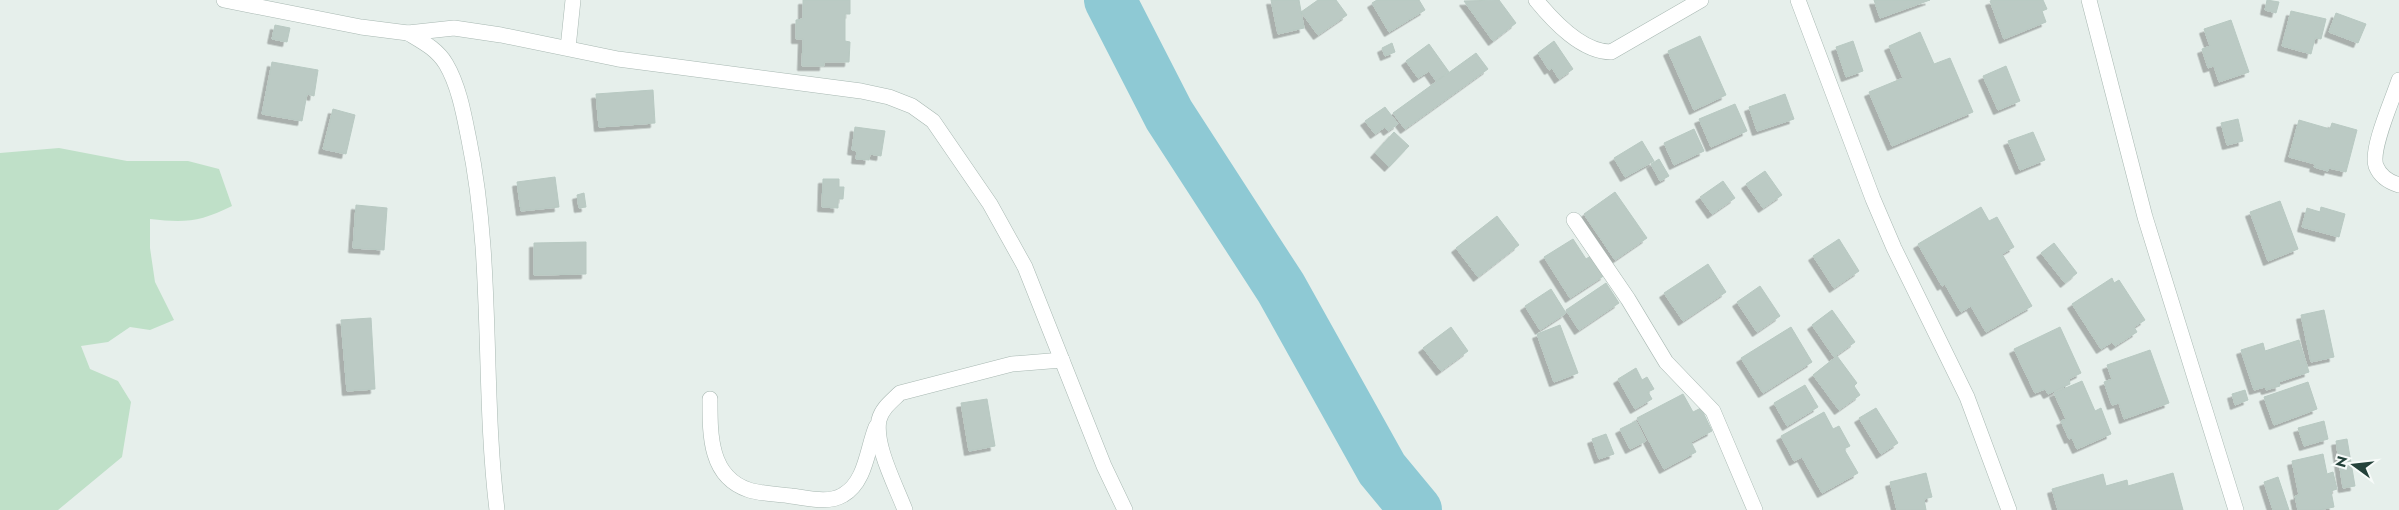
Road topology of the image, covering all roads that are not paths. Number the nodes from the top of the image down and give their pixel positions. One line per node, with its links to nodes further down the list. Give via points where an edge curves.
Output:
1 (224, 0): 7 (street)
2 (573, 0): 8 (street)
3 (1536, 0): 4 (street, via 1573,36 1599,52 1611,52)
4 (1701, 0)
5 (1798, 0): 19 (street, via 1873,199 1967,397)
6 (2089, 0): 20 (street, via 2145,217)
7 (408, 33): 8 (street, via 454,28); 15 (street, via 433,47 446,64 462,108 477,177 485,286 490,456)
8 (568, 48): 12 (street, via 618,59 861,91 889,96 912,106 933,121 990,204 1025,267)
9 (2399, 80): 10 (street, via 2375,152 2376,165 2383,176)
10 (2399, 185)
11 (1574, 220): 18 (street, via 1666,362 1713,411)
12 (1062, 360): 14 (street, via 1012,364 900,393 886,405); 17 (street)
13 (710, 399): 14 (street, via 710,431 715,456 723,472 750,491 828,500 844,495 864,468)
14 (879, 419): 16 (street, via 878,436)
15 (497, 510)
16 (905, 510)
17 (1125, 510)
18 (1756, 510)
19 (2009, 510)
20 (2236, 510)

